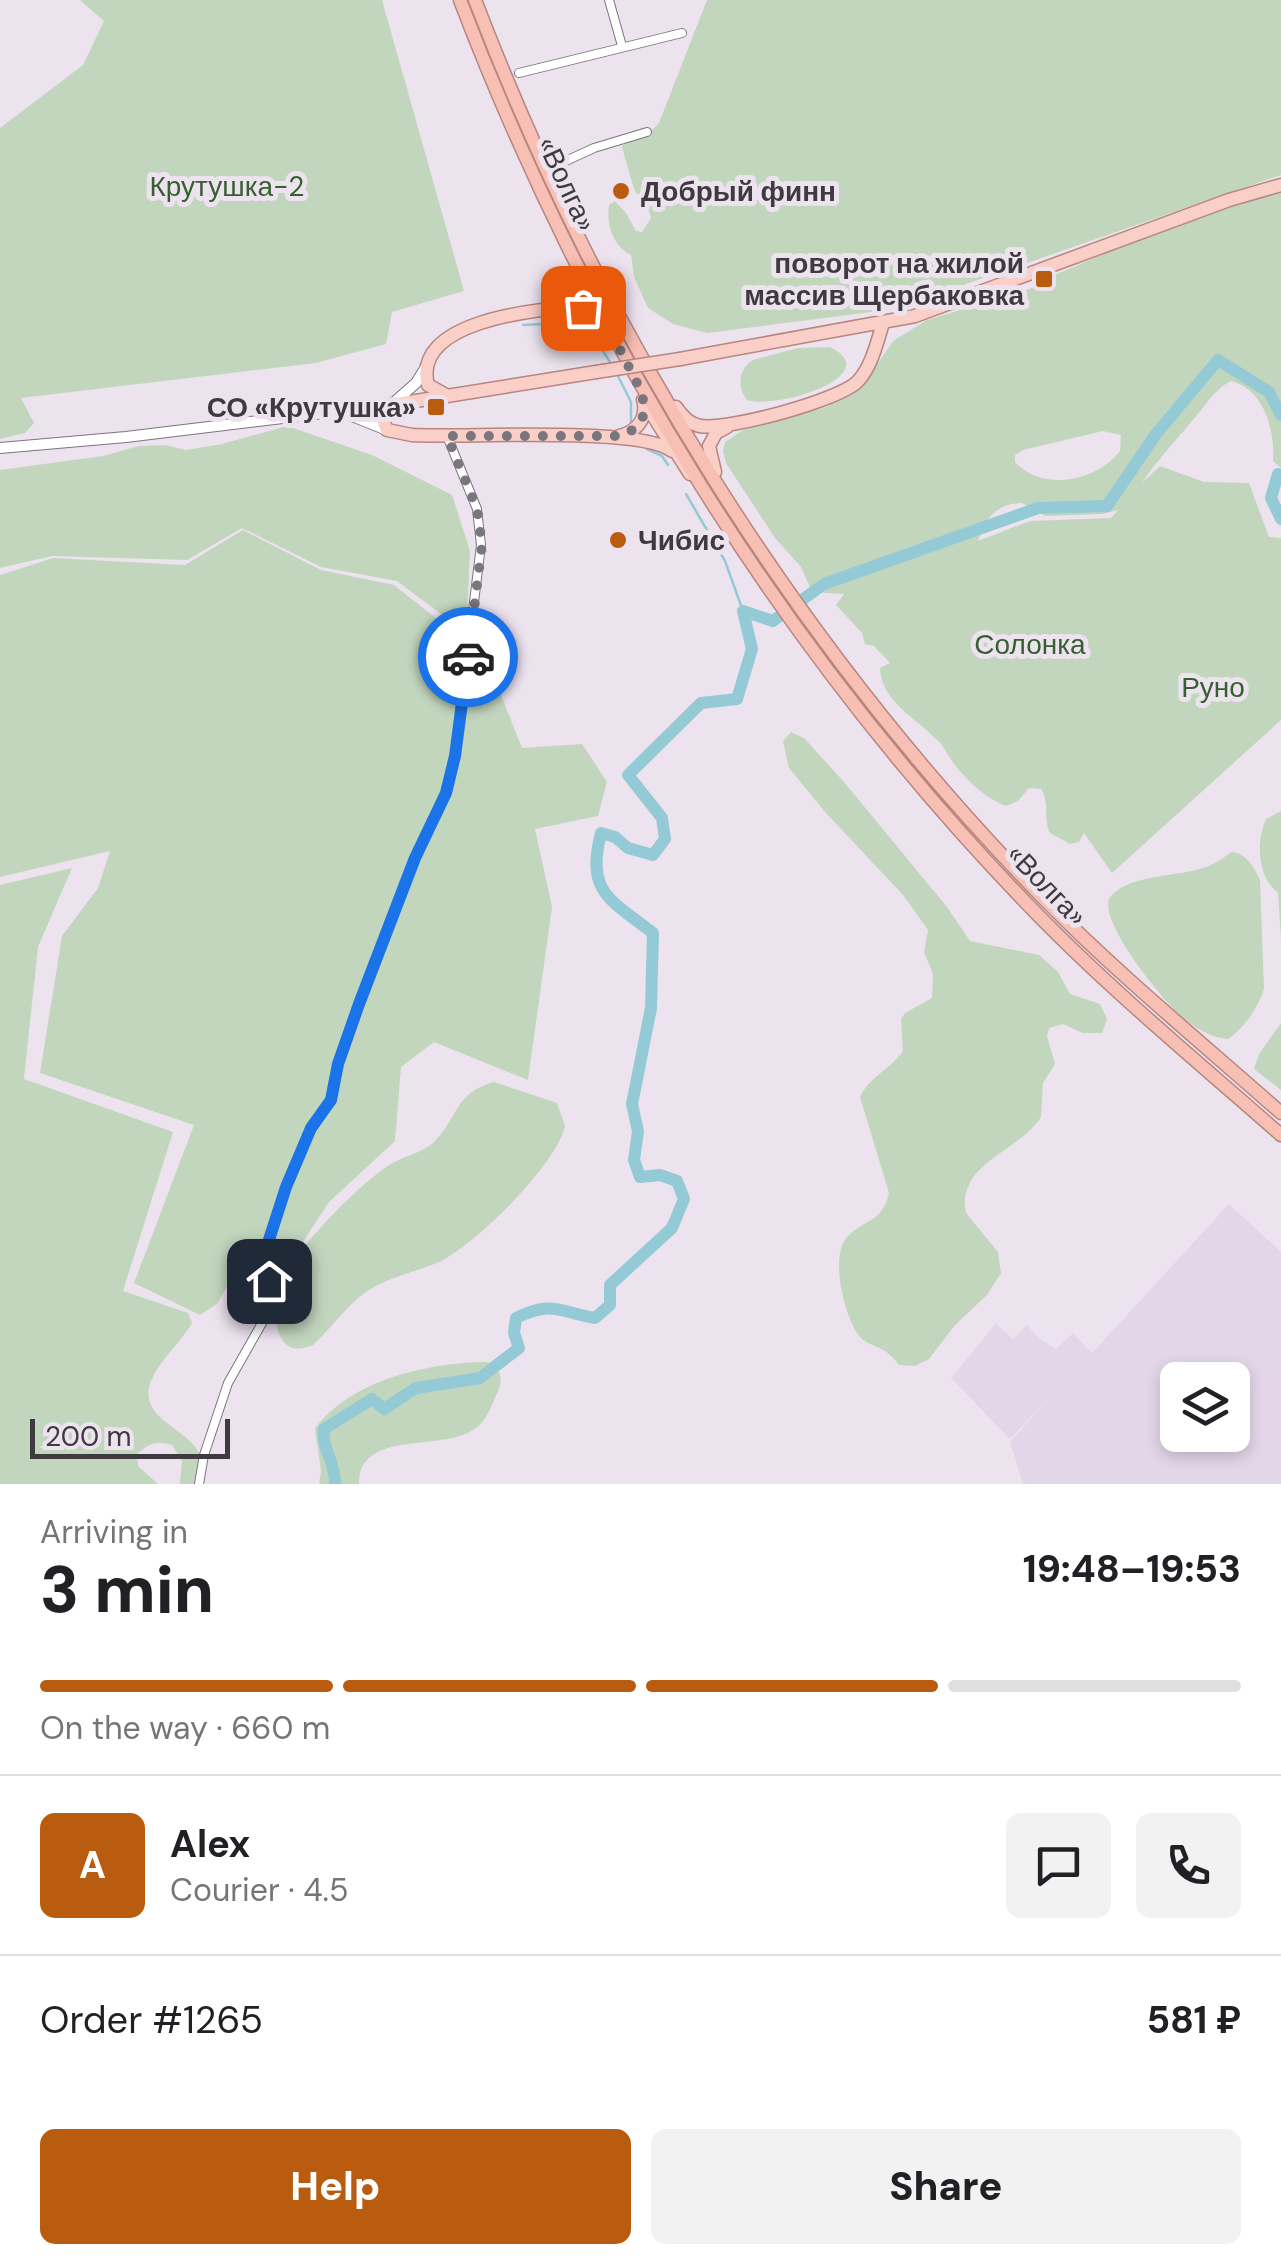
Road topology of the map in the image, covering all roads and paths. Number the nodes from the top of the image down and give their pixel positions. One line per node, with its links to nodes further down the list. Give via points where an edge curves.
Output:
1 (460, 0): 10 (highway, «Волга»)
2 (475, 0): 18 (highway, «Волга», via 546,170)
3 (609, 0): 5 (street)
4 (682, 32): 5 (street)
5 (622, 46): 6 (street)
6 (519, 73)
7 (647, 132): 8 (street)
8 (557, 165)
9 (1281, 185): 12 (main road)
10 (580, 270): 11 (main road, via 573,295); 14 (highway, «Волга»)
11 (555, 308): 14 (main road, via 587,310); 17 (main road, via 459,329)
12 (915, 316): 13 (main road); 16 (main road)
13 (883, 323): 15 (main road); 16 (main road)
14 (609, 328): 19 (highway, «Волга»)
15 (852, 330): 16 (main road); 20 (main road, bridge)
16 (871, 357): 23 (main road, via 857,382 840,394)
17 (426, 367): 20 (main road, via 428,385); 21 (street)
18 (655, 382): 23 (main road, via 688,422); 30 (highway, «Волга»)
19 (642, 394): 26 (main road, via 639,424); 28 (main road); 29 (highway, «Волга»)
20 (448, 396): 21 (main road)
21 (391, 405): 22 (street); 24 (main road, via 381,415)
22 (342, 412): 24 (street); 27 (street)
23 (729, 425): 30 (main road, via 708,450)
24 (388, 430): 25 (main road)
25 (447, 436): 26 (main road); 35 (street, via 477,509 482,545 455,756 359,1004 331,1100 286,1187 266,1249 266,1316 228,1382)
26 (617, 436): 28 (main road)
27 (0, 448)
28 (672, 451): 29 (main road)
29 (696, 479): 31 (highway, «Волга»)
30 (729, 502): 31 (highway, «Волга»)
31 (773, 585): 32 (highway)
32 (812, 638): 33 (highway, «Волга», via 1046,901); 34 (highway, «Волга», via 954,824 1036,913)
33 (1281, 1113)
34 (1281, 1135)
35 (199, 1481)

